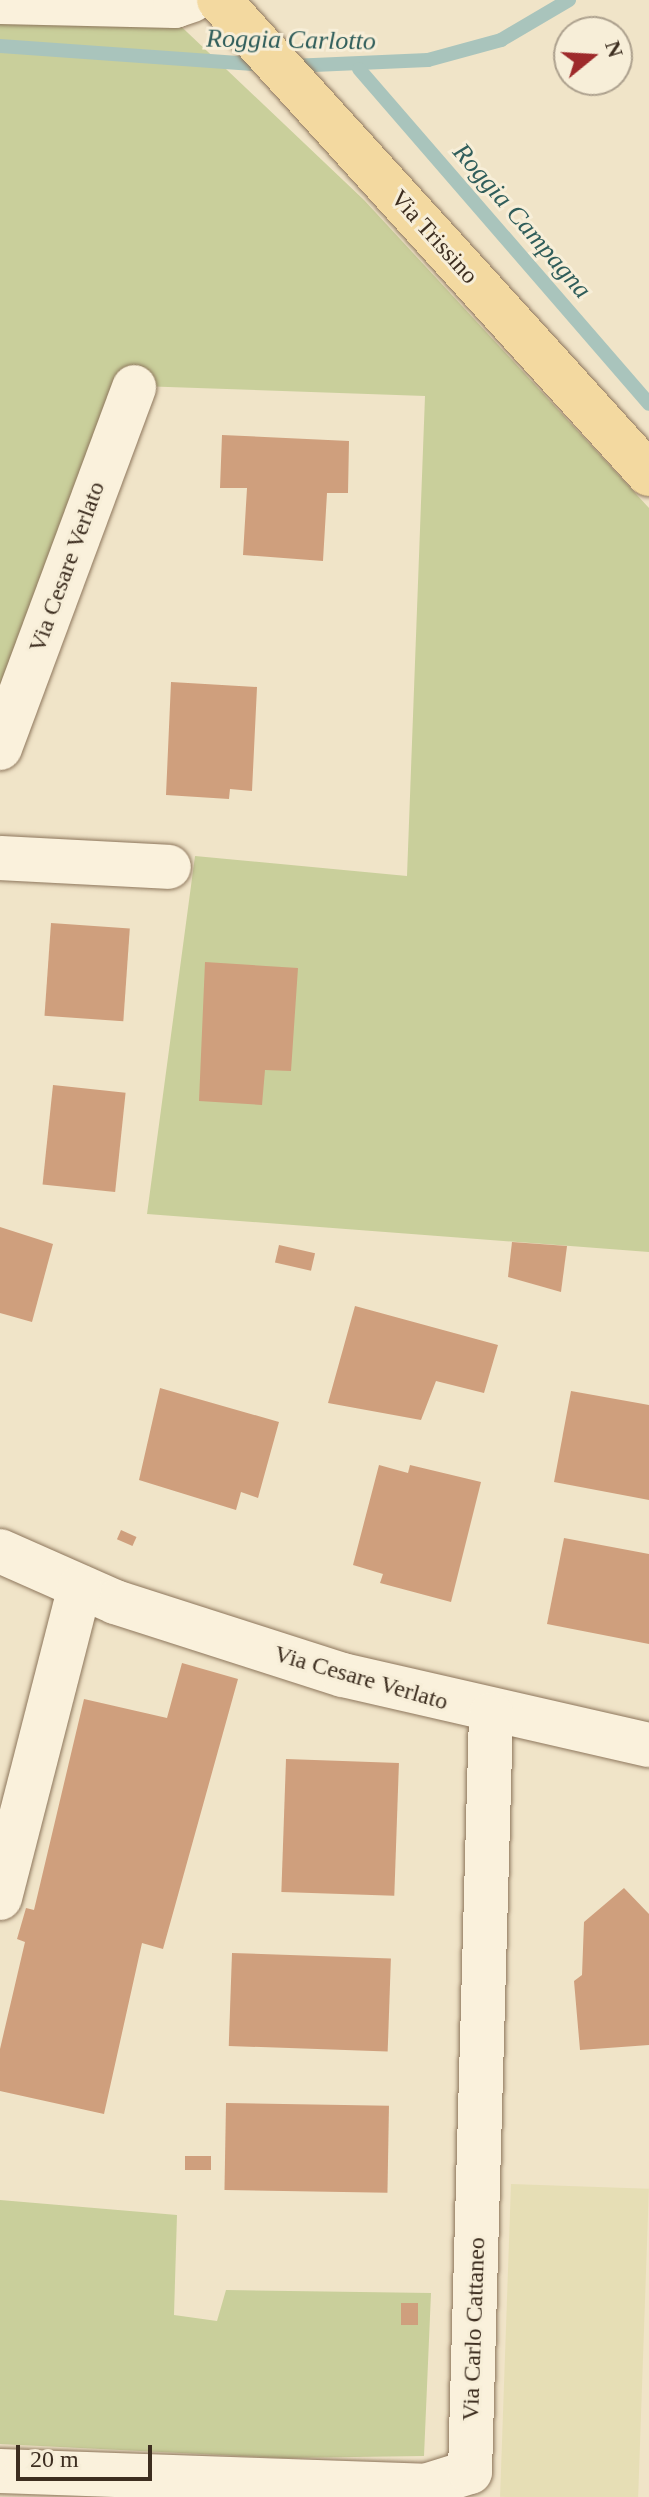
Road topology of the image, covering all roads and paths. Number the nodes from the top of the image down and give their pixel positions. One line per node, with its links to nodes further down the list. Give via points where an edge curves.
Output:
1 (192, 0): 3 (street, via 175,6)
2 (219, 0): 5 (main road, Via Trissino)
3 (0, 2)
4 (134, 387): 6 (street, Via Cesare Verlato)
5 (649, 474)
6 (0, 748)
7 (0, 858): 8 (street)
8 (169, 867)
9 (0, 1551): 10 (street, Via Cesare Verlato)
10 (80, 1587): 11 (street, Via Cesare Verlato, via 199,1631); 13 (street)
11 (491, 1714): 12 (street, Via Cesare Verlato); 14 (street, Via Carlo Cattaneo, via 470,2472 425,2486)
12 (649, 1745)
13 (0, 1898)
14 (0, 2471)

